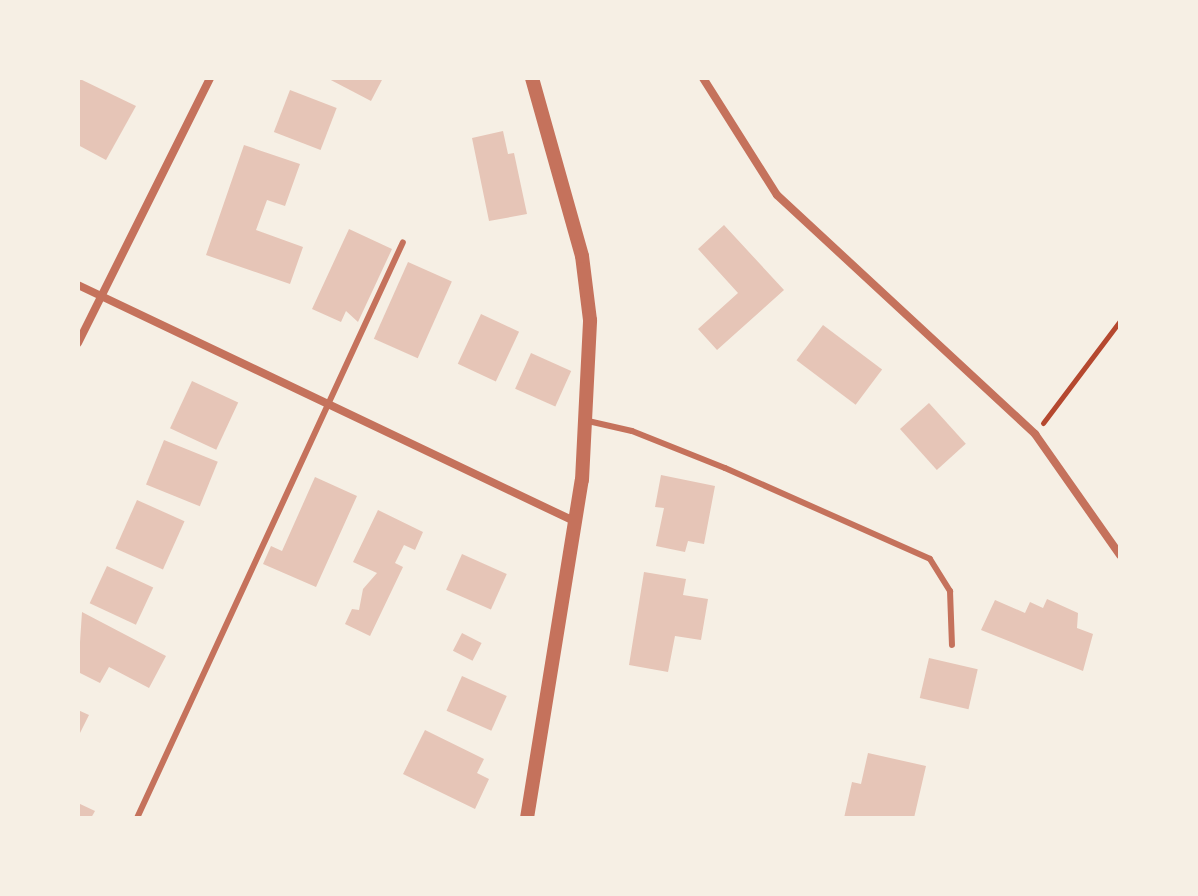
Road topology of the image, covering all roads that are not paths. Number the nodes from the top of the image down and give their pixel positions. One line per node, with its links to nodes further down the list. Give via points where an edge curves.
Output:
1 (210, 78): 6 (street)
2 (532, 78): 9 (street, via 582,256 590,320)
3 (703, 78): 11 (street, via 777,195 1035,434)
4 (403, 242): 8 (lane)
5 (78, 285): 6 (street)
6 (101, 297): 7 (street); 8 (street)
7 (78, 343)
8 (332, 404): 10 (street); 13 (lane)
9 (588, 421): 10 (street); 12 (lane, via 632,431 725,468 930,559 950,591)
10 (576, 522): 14 (street)
11 (1120, 555)
12 (952, 645)
13 (137, 818)
14 (527, 818)

